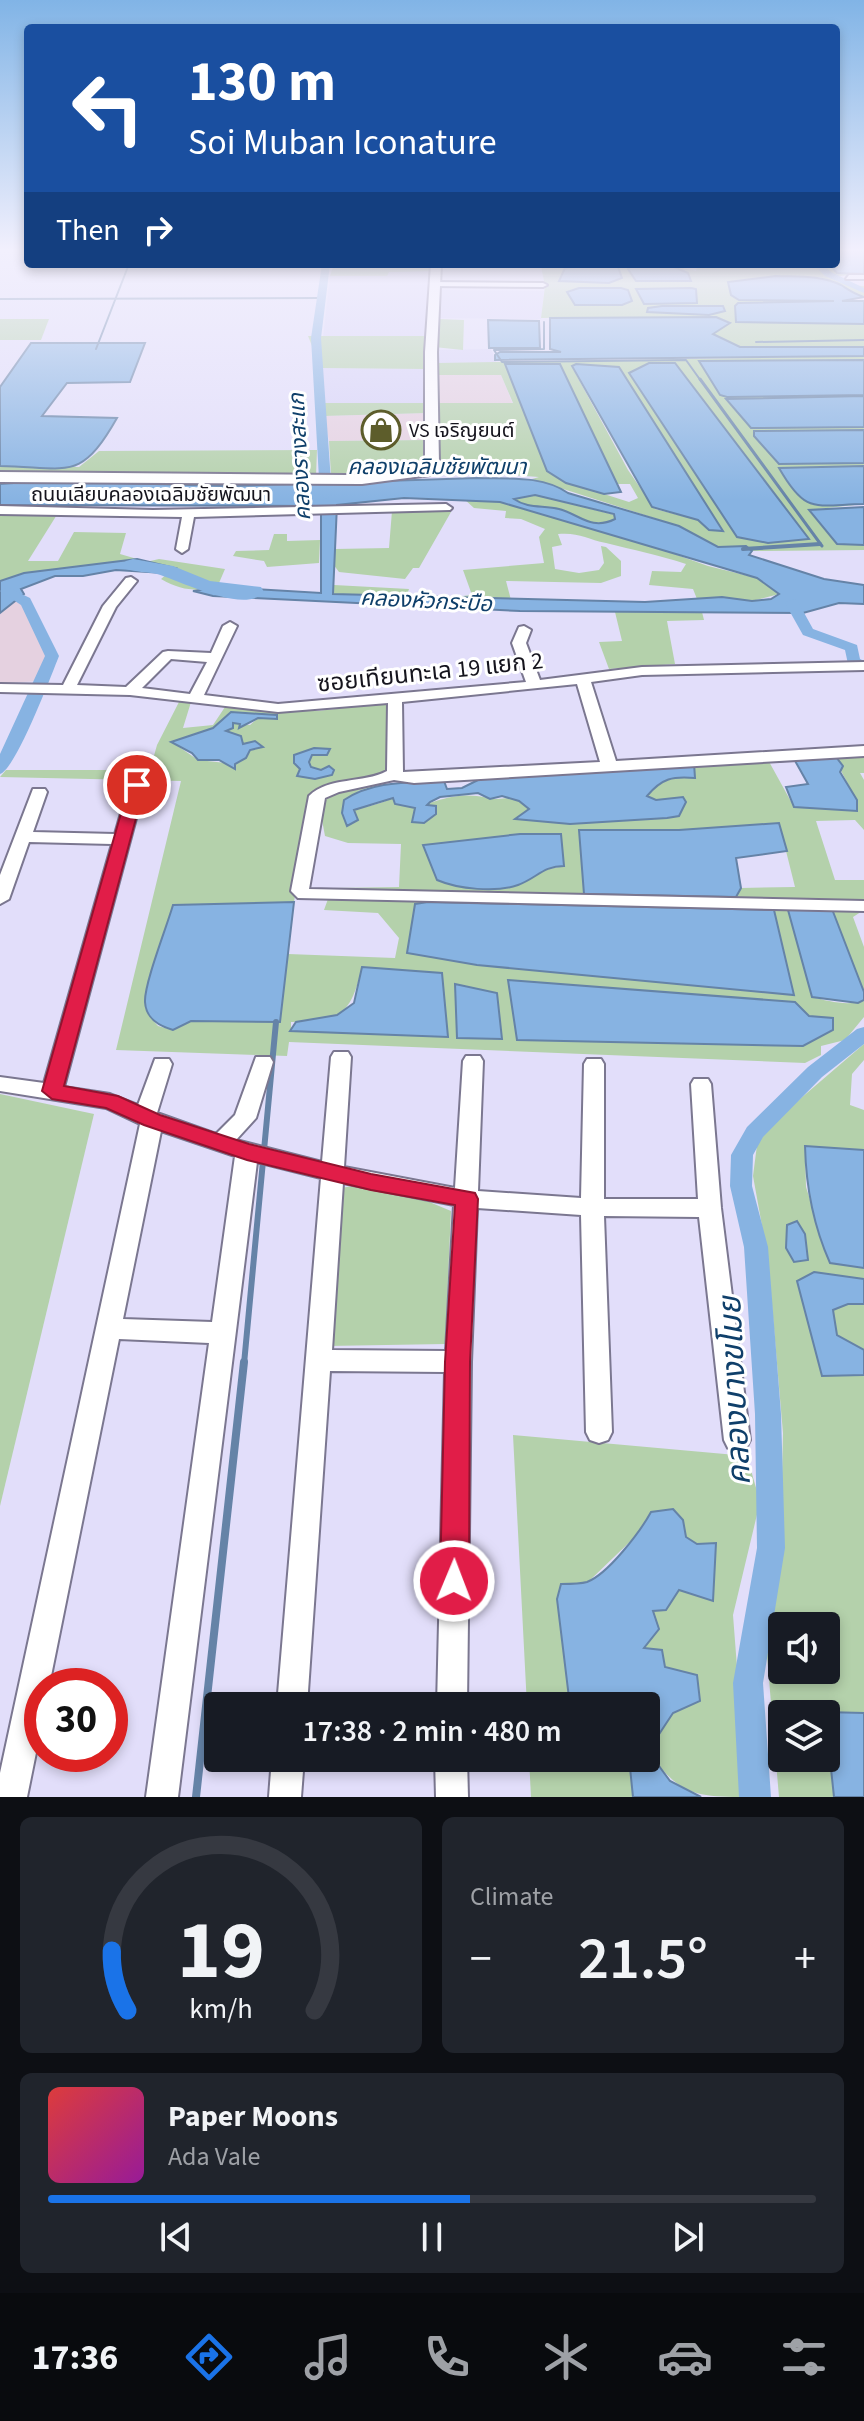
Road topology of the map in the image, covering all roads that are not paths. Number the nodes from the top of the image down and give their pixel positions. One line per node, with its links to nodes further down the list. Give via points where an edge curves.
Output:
1 (433, 334): 2 (street, via 431,467 403,477 152,482)
2 (0, 477)
3 (446, 508): 5 (street, ถนนเลียบคลองเฉลิมชัยพัฒนา)
4 (0, 510): 5 (street, ถนนเลียบคลองเฉลิมชัยพัฒนา)
5 (189, 514): 6 (street)
6 (182, 549)
7 (131, 581): 14 (street, via 110,606)
8 (230, 626): 10 (street)
9 (524, 630): 13 (street, via 519,643)
10 (216, 658): 16 (street, via 168,655); 17 (street)
11 (864, 666): 12 (street, ซอยเทียนทะเล 19 แยก 2, via 674,669)
12 (583, 678): 13 (street, ซอยเทียนทะเล 19 แยก 2); 20 (street)
13 (535, 685): 18 (street, ซอยเทียนทะเล 19 แยก 2)
14 (69, 687): 15 (street, ซอยเทียนทะเล 19 แยก 2); 16 (street, ซอยเทียนทะเล 19 แยก 2)
15 (0, 688)
16 (130, 691): 17 (street, ซอยเทียนทะเล 19 แยก 2)
17 (195, 699): 18 (street, ซอยเทียนทะเล 19 แยก 2, via 278,708)
18 (395, 699): 21 (street)
19 (864, 751): 20 (street)
20 (609, 765): 21 (street)
21 (393, 775): 27 (street, via 317,796 300,891)
22 (137, 785): 25 (street)
23 (39, 792): 24 (street)
24 (24, 837): 25 (street); 26 (street)
25 (121, 839): 35 (street)
26 (0, 899)
27 (864, 906)
28 (341, 1057): 39 (street)
29 (473, 1061): 40 (street)
30 (263, 1062): 37 (street, via 245,1118)
31 (162, 1064): 36 (street)
32 (594, 1064): 41 (street)
33 (0, 1084): 35 (street)
34 (701, 1084): 42 (street)
35 (52, 1091): 36 (street, via 110,1101)
36 (148, 1118): 37 (street); 43 (street)
37 (219, 1144): 38 (street)
38 (259, 1154): 39 (street); 44 (street)
39 (334, 1172): 40 (street); 45 (street)
40 (467, 1199): 41 (street); 46 (street)
41 (592, 1207): 42 (street); 47 (street)
42 (710, 1208): 48 (street)
43 (109, 1329): 44 (street); 53 (street)
44 (222, 1333): 54 (street)
45 (319, 1360): 46 (street); 49 (street)
46 (458, 1362): 50 (street)
47 (599, 1432)
48 (737, 1440)
49 (293, 1692)
50 (452, 1692)
51 (287, 1772): 55 (street)
52 (451, 1772): 56 (street)
53 (11, 1797)
54 (162, 1797)
55 (285, 1797)
56 (452, 1797)

